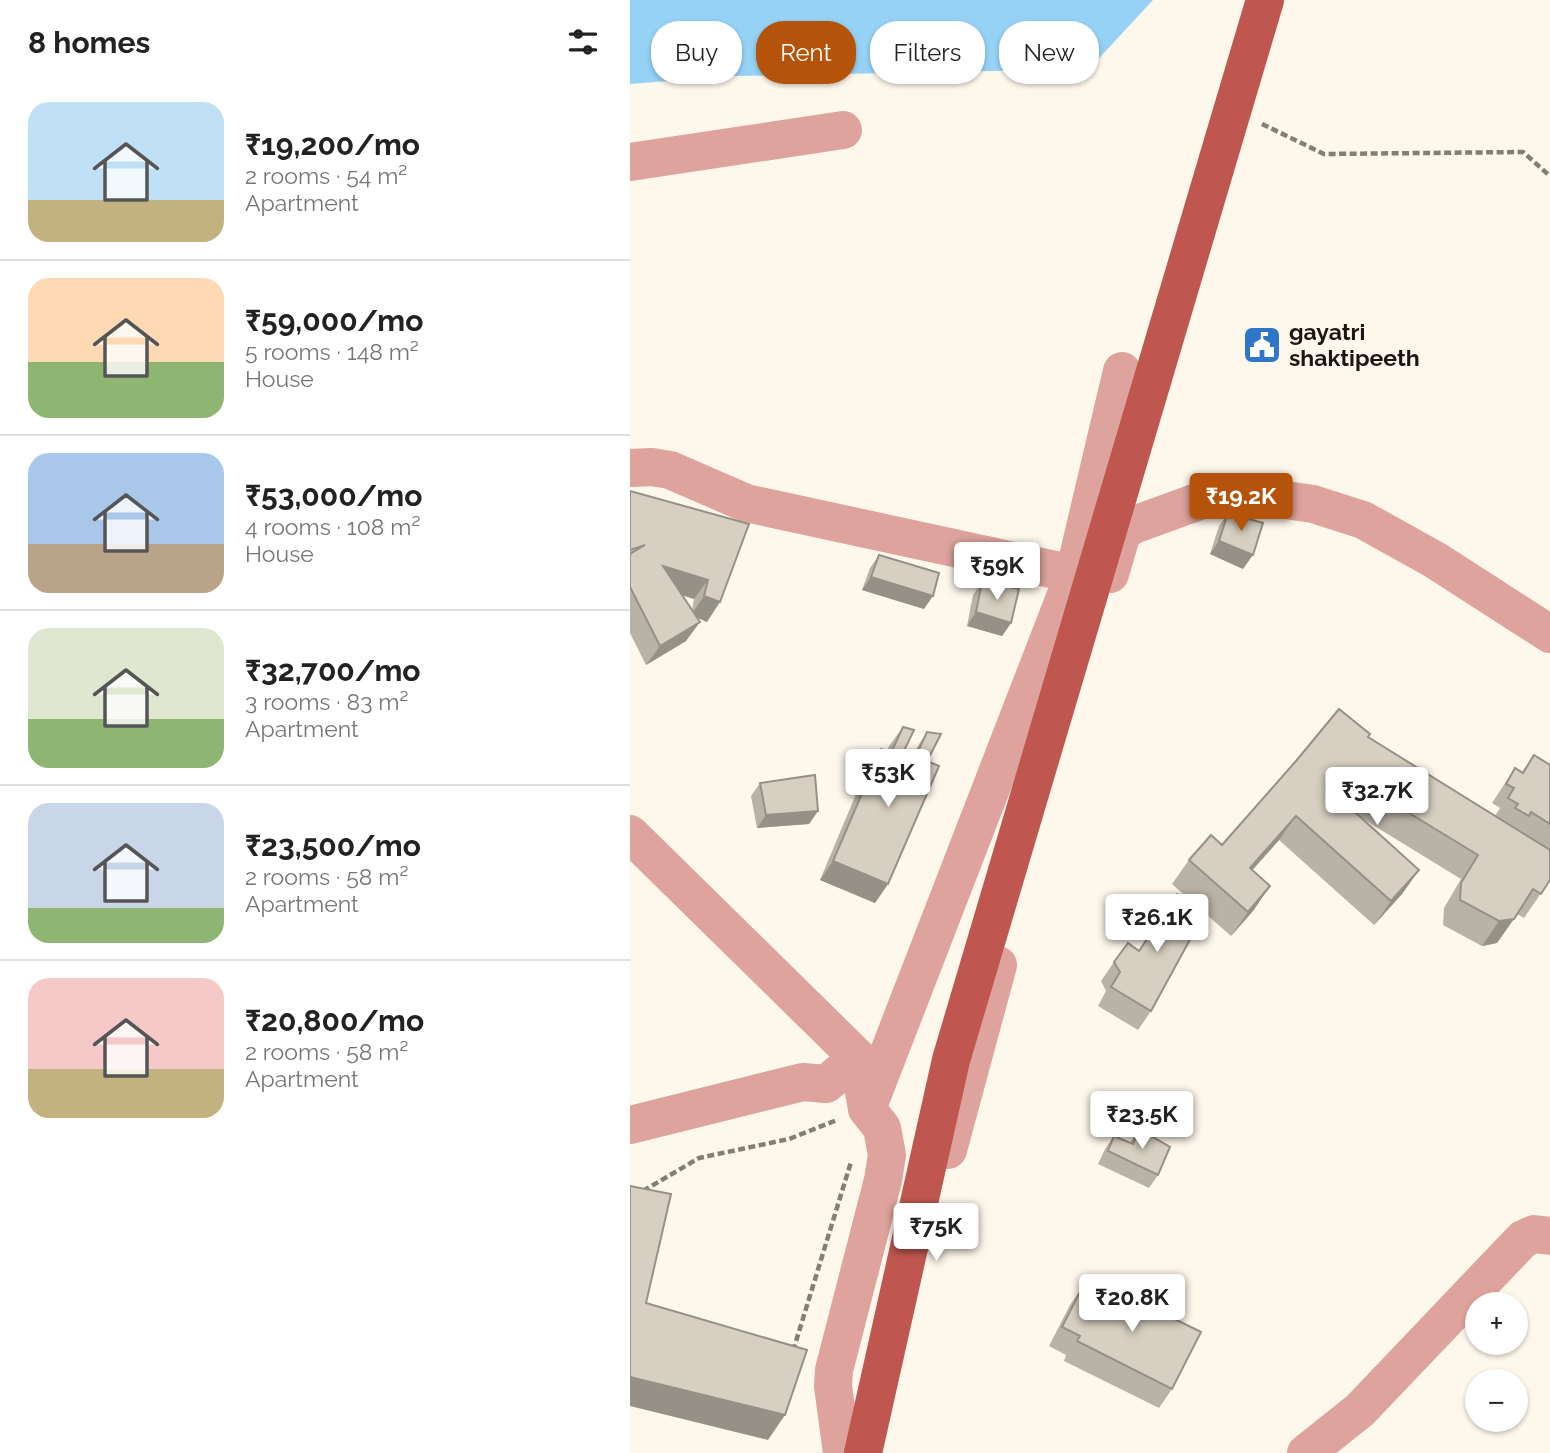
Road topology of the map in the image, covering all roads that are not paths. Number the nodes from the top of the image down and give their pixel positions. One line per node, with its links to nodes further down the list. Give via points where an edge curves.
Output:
1 (1265, 0): 12 (main road, via 951,1060)
2 (843, 130): 3 (lane)
3 (630, 162)
4 (1122, 371): 6 (lane)
5 (630, 468): 6 (lane, via 670,470 746,503)
6 (1074, 574): 10 (lane)
7 (1550, 634): 12 (lane, via 1363,520 1313,504 1205,499 1127,528 1018,888 942,1175)
8 (630, 834): 9 (lane)
9 (858, 1058): 10 (lane); 11 (lane, via 826,1084 803,1083)
10 (867, 1109): 14 (lane, via 882,1128 887,1155 834,1370)
11 (630, 1125)
12 (919, 1203): 15 (main road)
13 (1550, 1236): 16 (lane, via 1534,1234 1522,1239 1360,1410)
14 (842, 1453)
15 (863, 1453)
16 (1306, 1453)

